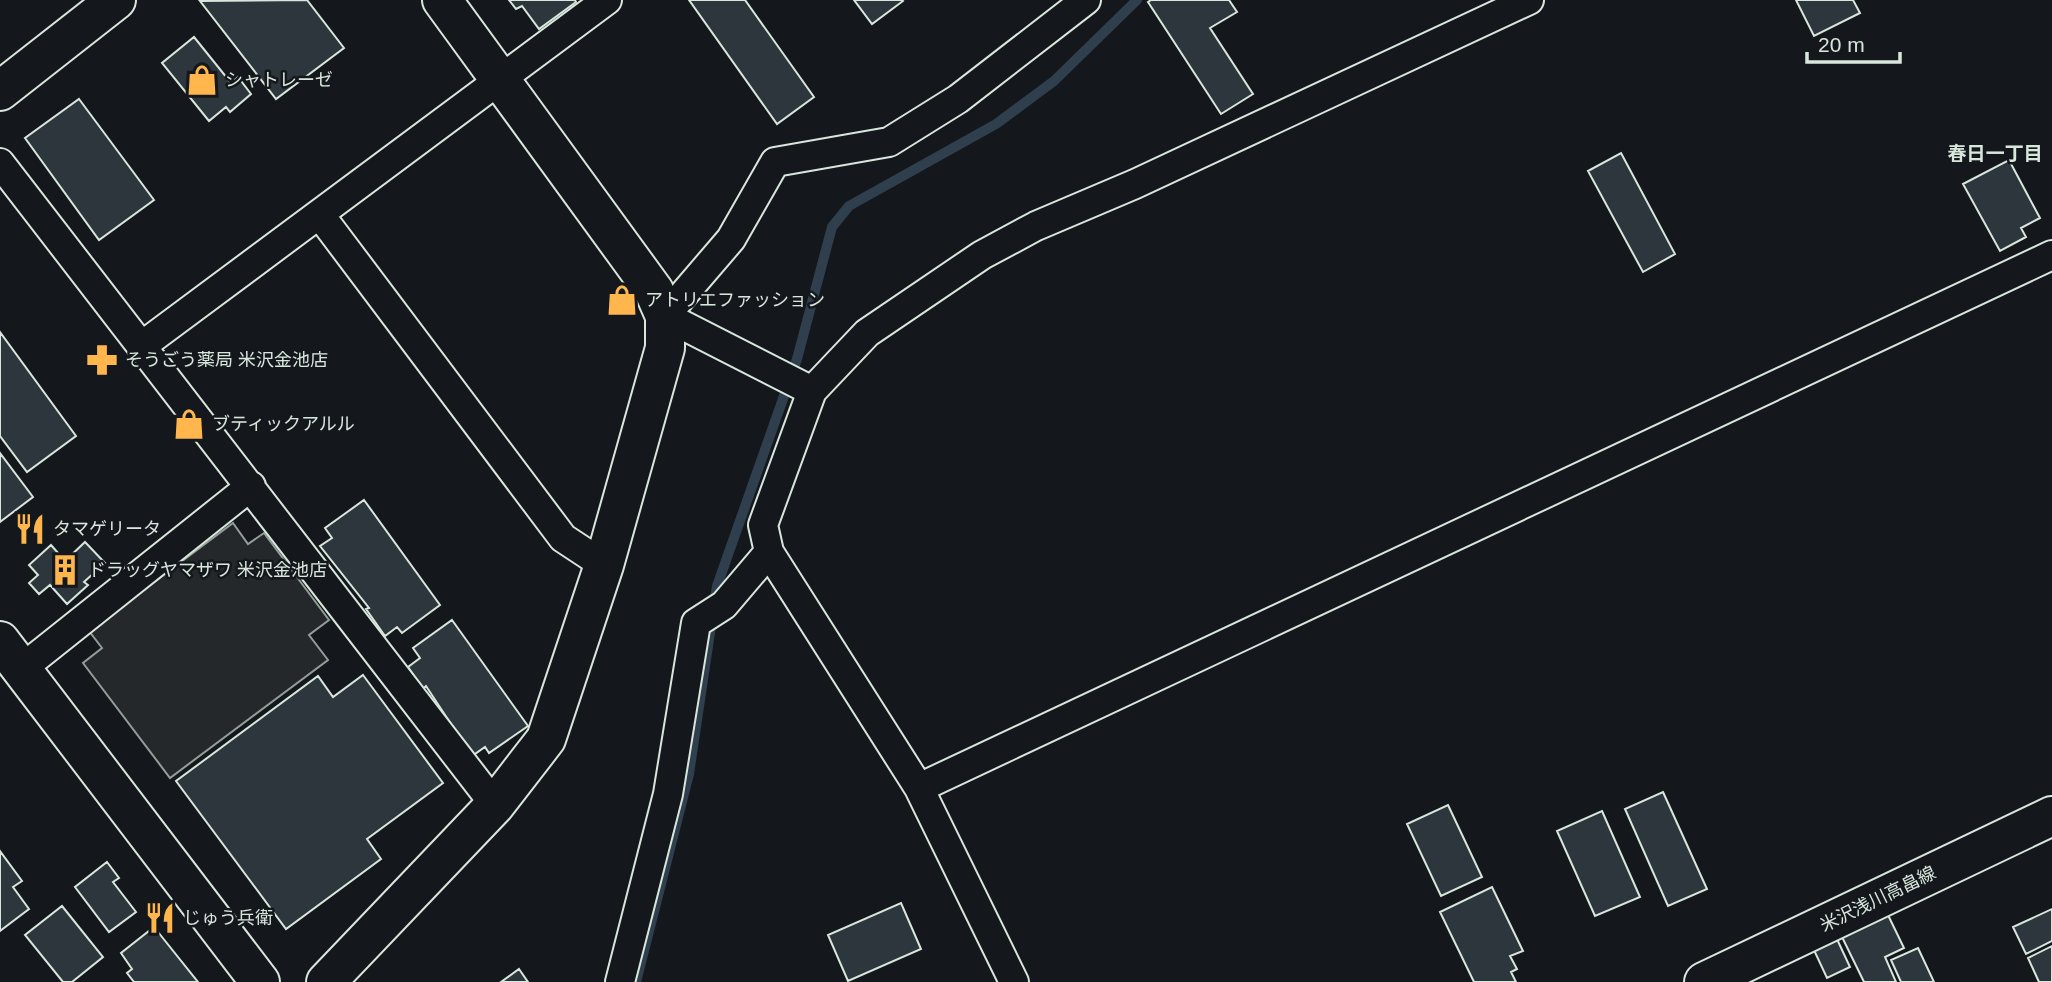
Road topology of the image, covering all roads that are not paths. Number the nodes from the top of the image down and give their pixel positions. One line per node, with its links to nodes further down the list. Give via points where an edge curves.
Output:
1 (117, 0): 7 (street)
2 (442, 0): 6 (street)
3 (607, 0): 6 (street)
4 (1086, 0): 11 (street, via 958,99 889,142 775,162 730,239)
5 (1529, 0): 13 (street, via 982,255 867,333)
6 (502, 80): 9 (street); 11 (street, via 654,291)
7 (0, 91)
8 (0, 163): 12 (street)
9 (320, 215): 12 (street); 16 (street, via 562,538)
10 (2052, 255): 18 (street)
11 (665, 316): 13 (street); 16 (street, via 665,348)
12 (144, 345): 14 (street)
13 (812, 391): 15 (street, via 763,525)
14 (251, 486): 17 (street); 19 (street)
15 (769, 552): 18 (street); 23 (street, via 724,605 696,623 668,794)
16 (604, 565): 19 (street, via 546,739)
17 (10, 655): 21 (street)
18 (919, 788): 24 (street)
19 (495, 805): 22 (street)
20 (2052, 816): 25 (street, 米沢浅川高畠線)
21 (260, 982)
22 (326, 982)
23 (620, 982)
24 (1014, 982)
25 (1704, 982)

